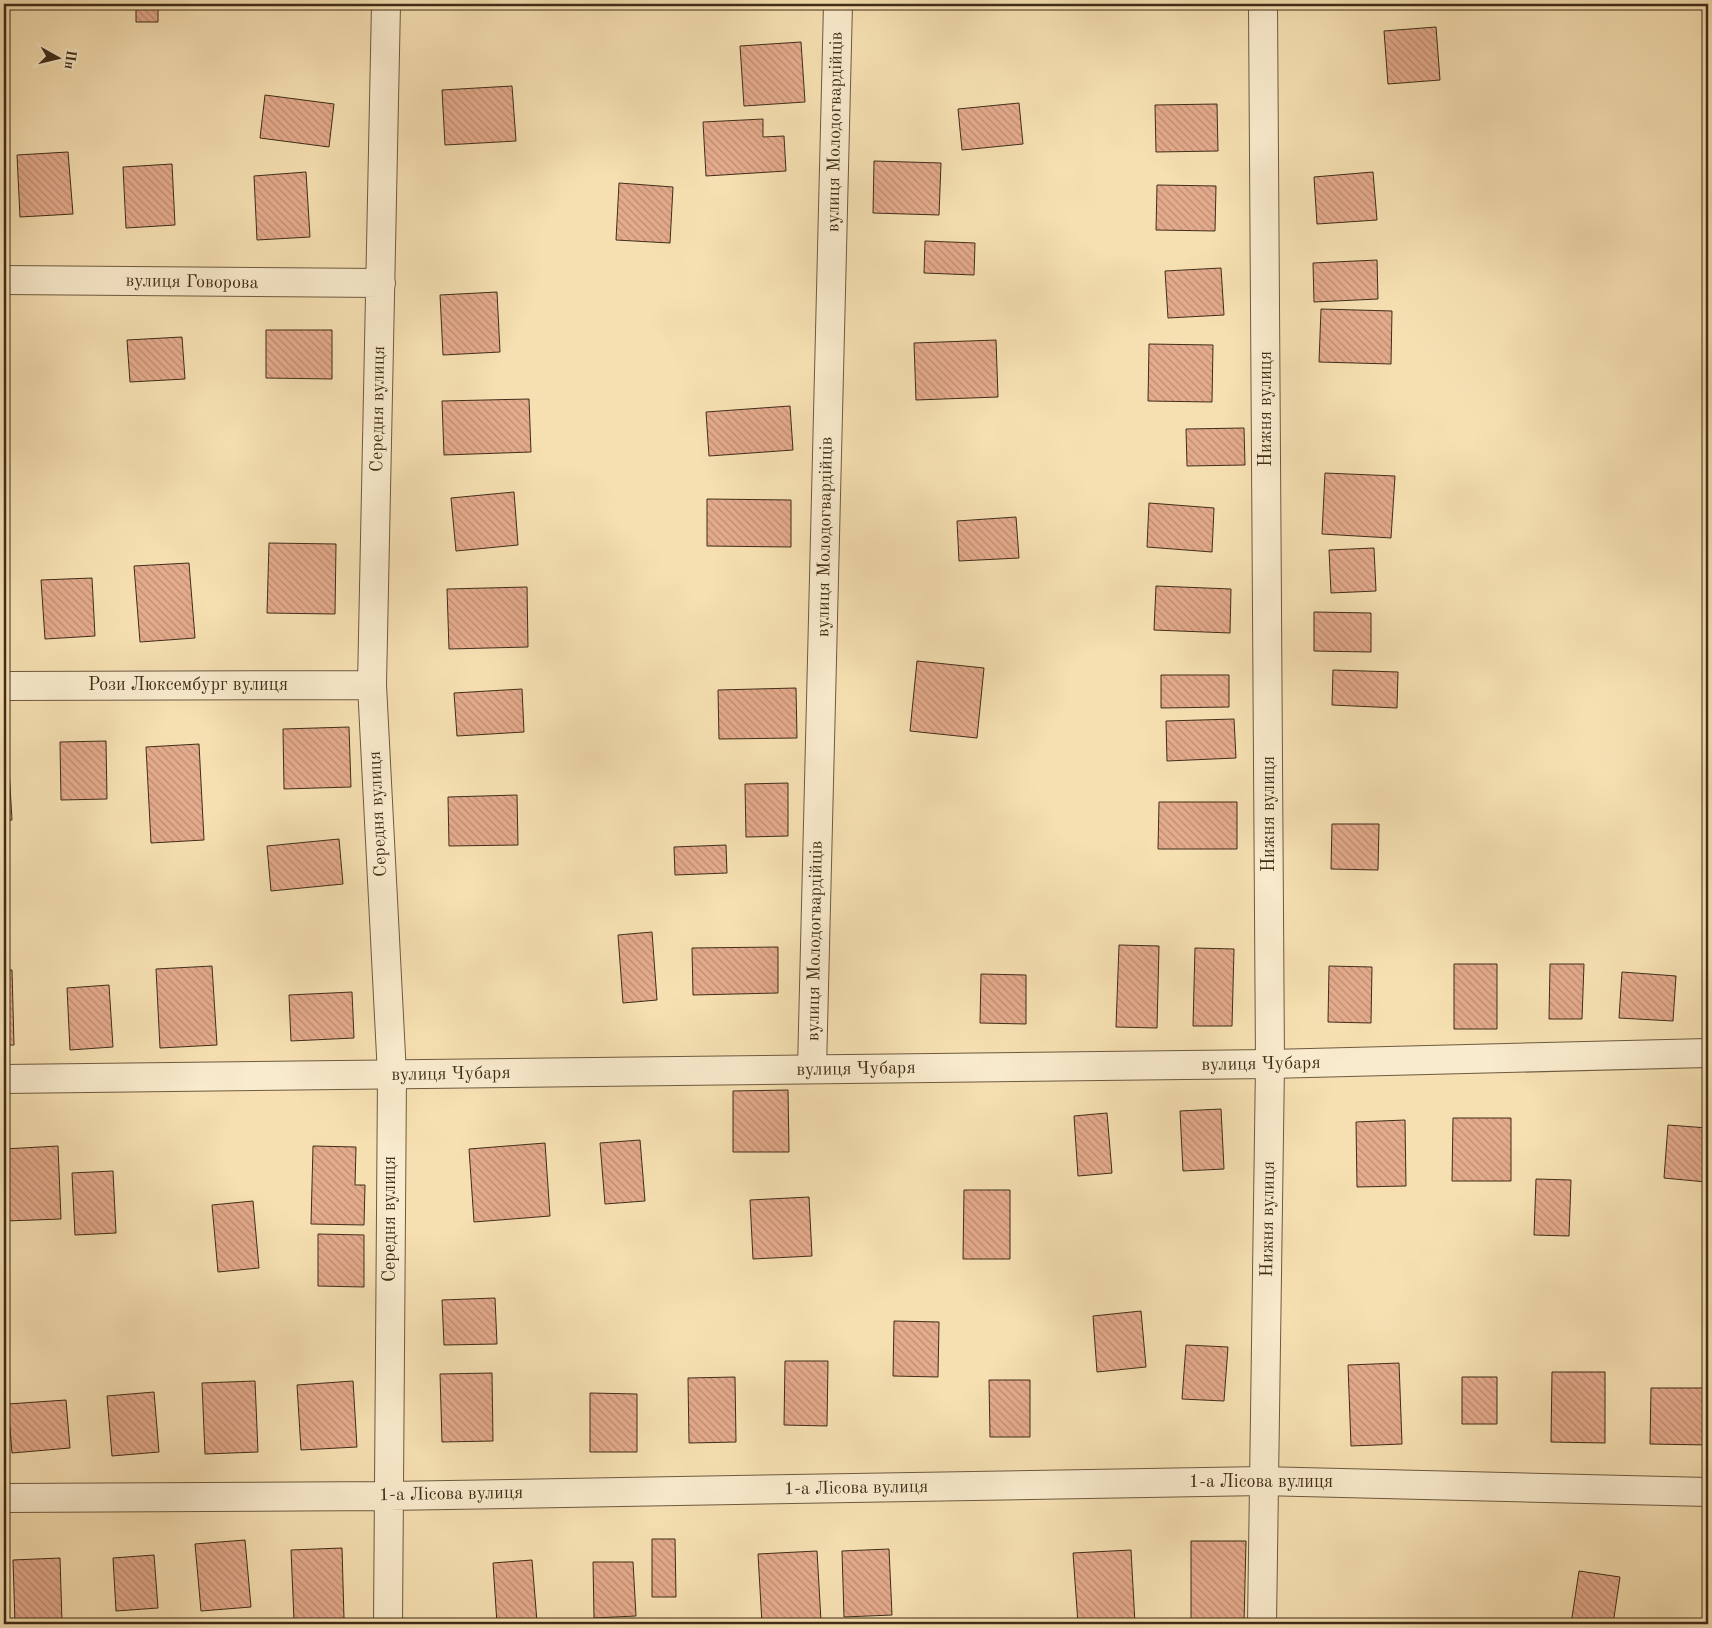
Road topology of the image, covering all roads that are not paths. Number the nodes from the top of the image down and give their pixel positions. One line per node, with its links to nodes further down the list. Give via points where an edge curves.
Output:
1 (386, 4): 5 (street, Середня вулиця)
2 (838, 4): 10 (street, вулиця Молодогвардійців)
3 (1263, 4): 9 (street, Нижня вулиця)
4 (4, 280): 5 (street, вулиця Говорова)
5 (381, 283): 6 (street, Середня вулиця)
6 (372, 685): 7 (street, Рози Люксембург вулиця); 11 (street, Середня вулиця)
7 (4, 686)
8 (1708, 1053): 9 (street, вулиця Чубаря)
9 (1270, 1064): 10 (street, вулиця Чубаря); 13 (street, Нижня вулиця)
10 (812, 1069): 11 (street, вулиця Чубаря)
11 (392, 1075): 12 (street, вулиця Чубаря); 15 (street, Середня вулиця)
12 (4, 1079)
13 (1263, 1481): 14 (street, 1-а Лісова вулиця); 15 (street, 1-а Лісова вулиця); 18 (street, Нижня вулиця)
14 (1708, 1492)
15 (388, 1496): 16 (street, 1-а Лісова вулиця); 17 (street, Середня вулиця)
16 (4, 1498)
17 (388, 1624)
18 (1262, 1624)

